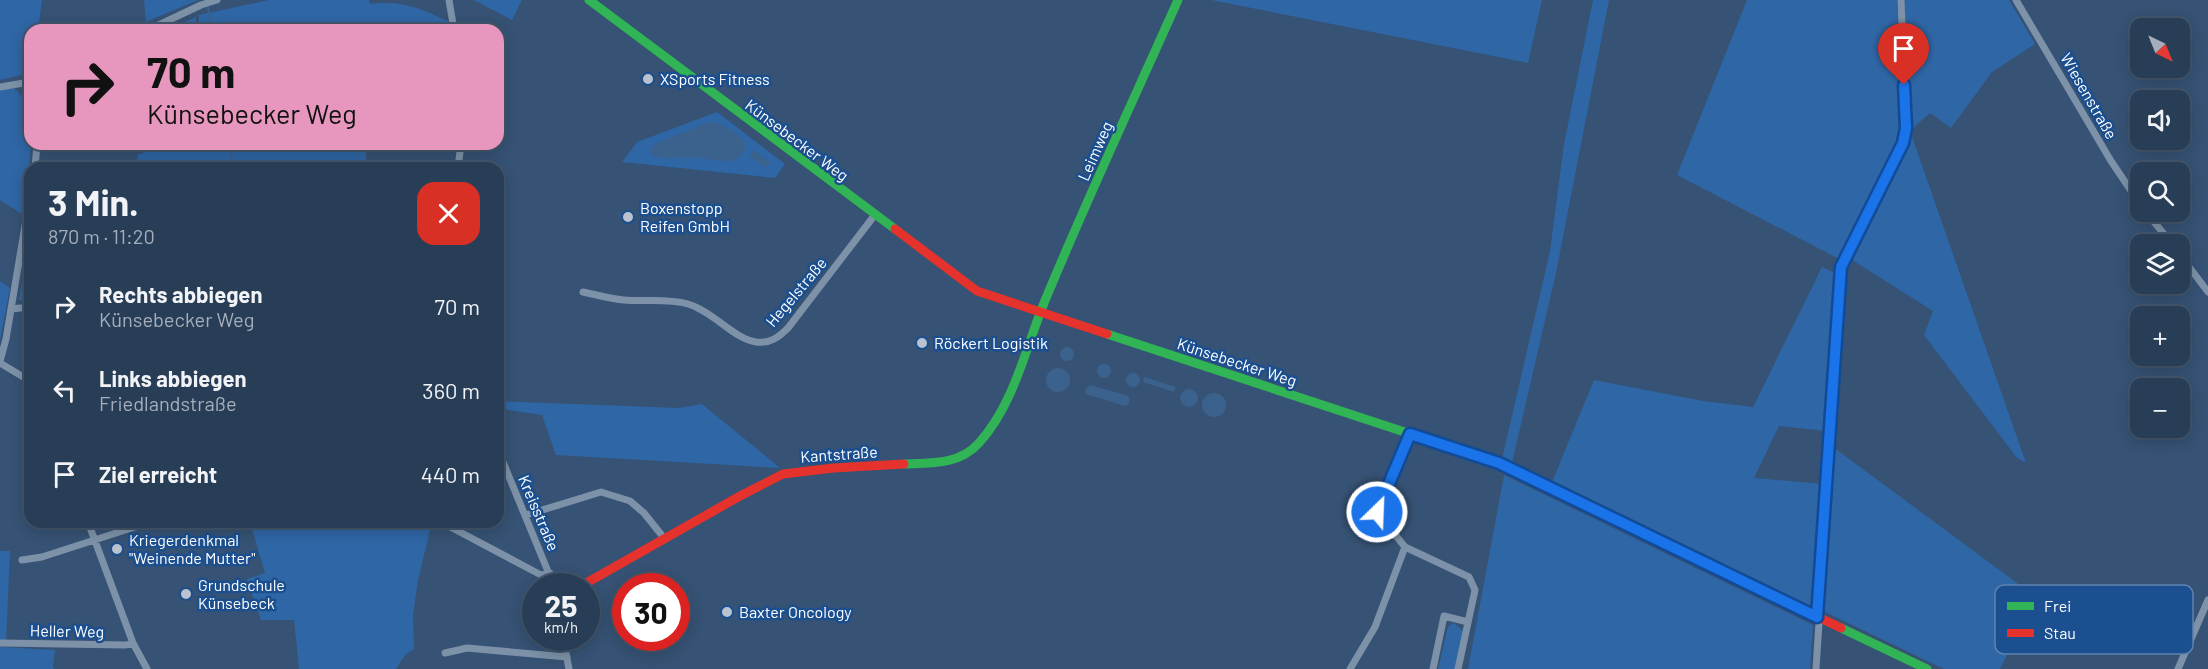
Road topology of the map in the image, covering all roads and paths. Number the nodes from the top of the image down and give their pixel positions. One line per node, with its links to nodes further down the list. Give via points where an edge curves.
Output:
1 (216, 0): 7 (street)
2 (449, 0): 8 (street)
3 (589, 0): 12 (street, Künsebecker Weg)
4 (1178, 0): 21 (street, Leimweg)
5 (1901, 0): 38 (street, via 1906,128 1903,143 1841,267)
6 (2016, 0): 11 (street, Wiesenstraße)
7 (161, 24)
8 (453, 24)
9 (24, 83): 10 (street)
10 (0, 87)
11 (2130, 189)
12 (874, 216): 17 (street, Hegelstraße, via 788,328 769,341 759,343 741,338 707,312 685,303 623,300); 21 (street, Künsebecker Weg, via 977,291)
13 (2154, 222): 15 (street)
14 (24, 232): 20 (street)
15 (2164, 234)
16 (2190, 268): 18 (street)
17 (583, 292)
18 (2208, 292)
19 (24, 308): 20 (street)
20 (11, 309): 22 (street)
21 (1040, 313): 24 (street, Künsebecker Weg); 30 (street, Kantstraße, via 1015,380 992,425 960,459 783,474)
22 (0, 362): 23 (street)
23 (24, 377)
24 (1410, 434): 32 (street, via 1377,512); 38 (street, Künsebecker Weg, via 1499,463)
25 (504, 464): 26 (street, Kreisstraße)
26 (526, 515): 30 (street, via 601,492 630,501); 35 (street, Kreisstraße)
27 (90, 528): 31 (street)
28 (131, 528): 31 (street)
29 (452, 528): 34 (street)
30 (664, 538): 36 (street, Kantstraße)
31 (94, 540): 33 (street); 41 (street)
32 (1405, 547): 39 (street, via 1470,577 1475,590); 49 (street, via 1376,627)
33 (22, 560)
34 (537, 573)
35 (550, 573)
36 (600, 575)
37 (2208, 600): 40 (street)
38 (1817, 617): 52 (street); 53 (street, Künsebecker Weg)
39 (1468, 622): 50 (street, via 1444,616); 51 (street)
40 (2193, 634)
41 (133, 643): 42 (street, Heller Weg); 47 (street)
42 (0, 644)
43 (566, 651): 46 (street)
44 (445, 653): 46 (street, via 467,648)
45 (2185, 654): 54 (street)
46 (567, 657): 48 (street)
47 (147, 669)
48 (568, 669)
49 (1350, 669)
50 (1433, 669)
51 (1458, 669)
52 (1816, 669)
53 (1926, 669)
54 (2178, 669)

